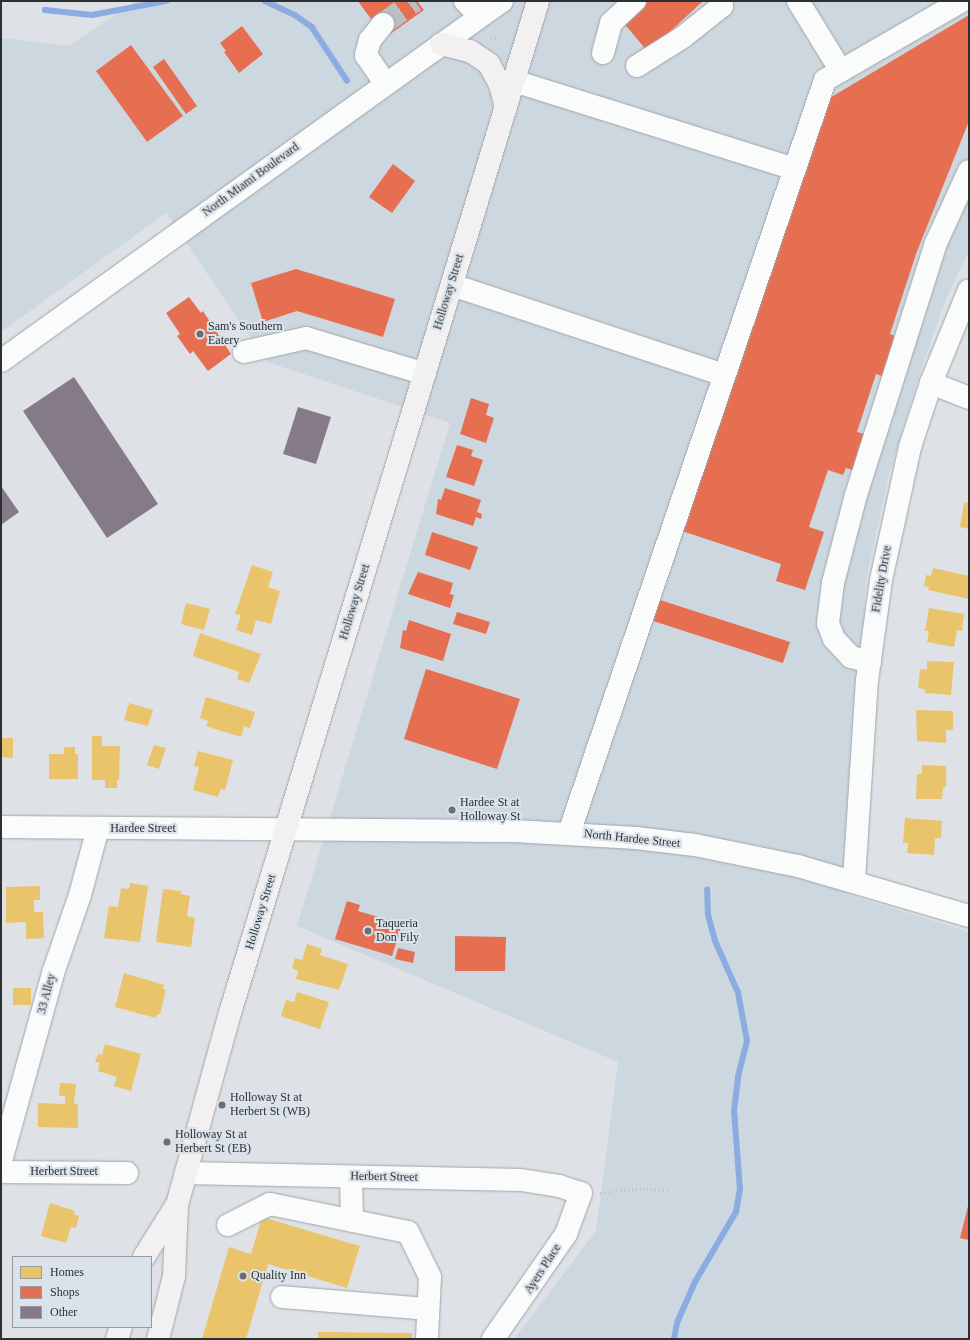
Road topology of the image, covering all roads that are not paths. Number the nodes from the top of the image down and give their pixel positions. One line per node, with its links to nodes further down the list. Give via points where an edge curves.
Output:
1 (502, 1): 7 (street, North Miami Boulevard)
2 (538, 1): 13 (main road, Holloway Street)
3 (635, 1): 10 (street, via 611,23)
4 (798, 1): 12 (street)
5 (962, 1): 12 (street)
6 (726, 3): 11 (street, via 683,37)
7 (473, 8): 9 (street, North Miami Boulevard)
8 (383, 24): 14 (street, via 370,40 366,55)
9 (441, 44): 14 (street, North Miami Boulevard); 15 (main road, via 470,51 485,60 498,80)
10 (603, 53)
11 (637, 66)
12 (841, 71): 16 (street, via 825,80)
13 (514, 81): 15 (main road, Holloway Street); 16 (street)
14 (386, 83): 21 (street, North Miami Boulevard)
15 (506, 107): 18 (main road, Holloway Street)
16 (795, 169): 23 (street)
17 (969, 171): 26 (street, via 936,243 856,495 833,583 828,623 834,639 851,657)
18 (452, 285): 22 (main road, Holloway Street); 23 (street)
19 (969, 290): 24 (street, Fidelity Drive)
20 (244, 352): 22 (street, via 306,338)
21 (1, 360)
22 (425, 374): 29 (main road, Holloway Street)
23 (724, 375): 30 (street)
24 (931, 383): 25 (street); 26 (street, Fidelity Drive, via 900,488 881,580)
25 (969, 398)
26 (870, 662): 31 (street, Fidelity Drive)
27 (1, 827): 28 (street, Hardee Street)
28 (98, 828): 29 (street, Hardee Street); 33 (street, 33 Alley, via 80,895 53,973)
29 (286, 830): 30 (street, North Hardee Street); 36 (main road, Holloway Street, via 230,1013)
30 (569, 833): 31 (street, North Hardee Street, via 695,845)
31 (854, 880): 32 (street, North Hardee Street)
32 (969, 916)
33 (1, 1161)
34 (1, 1172): 35 (street, Herbert Street)
35 (127, 1173)
36 (186, 1173): 37 (street, Herbert Street); 39 (main road, Holloway Street)
37 (351, 1176): 38 (street, Herbert Street, via 521,1180 559,1186); 40 (street)
38 (581, 1194): 49 (street, Ayers Place, via 566,1234)
39 (177, 1205): 42 (main road, Holloway Street); 47 (main road, Holloway Street, via 174,1276)
40 (352, 1221): 41 (street, via 270,1204); 44 (street, via 408,1232 430,1277)
41 (228, 1225)
42 (145, 1256)
43 (282, 1297): 44 (street)
44 (428, 1309): 48 (street)
45 (121, 1328): 46 (main road)
46 (117, 1339)
47 (158, 1339)
48 (427, 1339)
49 (493, 1339)

